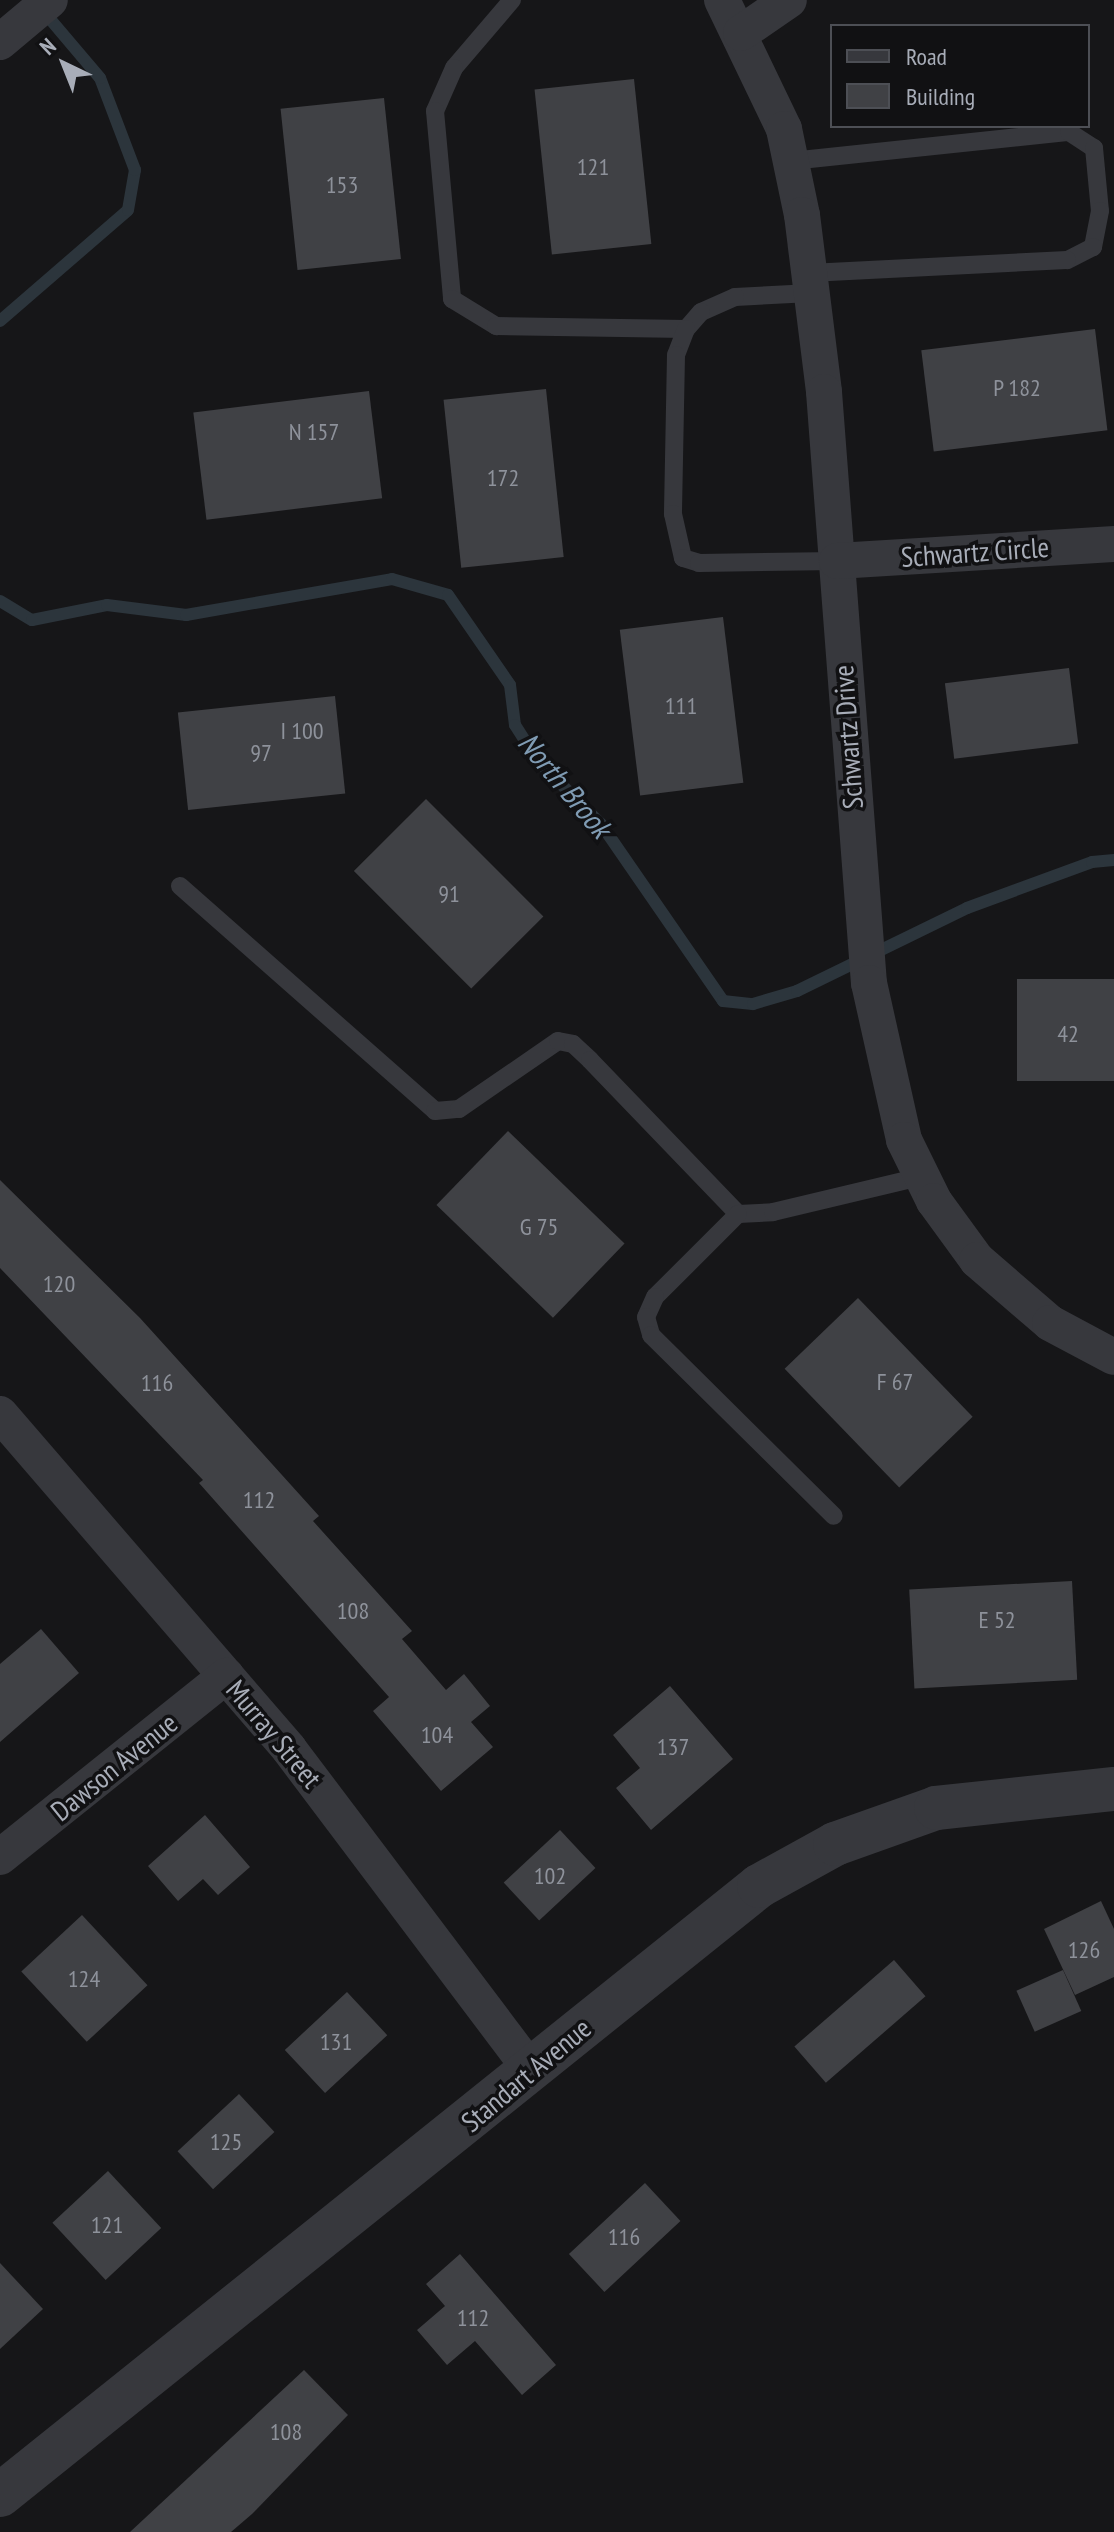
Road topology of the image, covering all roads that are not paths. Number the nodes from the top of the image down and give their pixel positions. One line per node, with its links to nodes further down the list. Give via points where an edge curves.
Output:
1 (50, 0): 6 (street)
2 (512, 0): 9 (lane, via 454,68 435,111 452,299 496,326)
3 (722, 0): 5 (street, Schwartz Drive)
4 (789, 0): 5 (street)
5 (741, 33): 7 (street, Schwartz Drive, via 784,129)
6 (0, 42)
7 (791, 161): 8 (street, Schwartz Drive); 8 (lane, via 1069,132 1094,148 1100,211 1093,247 1067,260)
8 (810, 283): 9 (lane, via 735,297 701,312); 11 (street, Schwartz Drive)
9 (686, 329): 11 (lane, via 676,355 673,514 683,558 699,563)
10 (1114, 544): 11 (street, Schwartz Circle)
11 (837, 561): 13 (street, Schwartz Drive, via 869,983 904,1140)
12 (180, 886): 14 (lane, via 435,1111 459,1109 558,1041 573,1044)
13 (920, 1177): 14 (lane, via 773,1212); 15 (street, Schwartz Drive, via 1001,1284 1050,1323)
14 (738, 1214): 17 (lane, via 655,1297 646,1317 651,1335)
15 (1114, 1357)
16 (0, 1414): 18 (street, Murray Street)
17 (834, 1516)
18 (226, 1676): 20 (street, Dawson Avenue); 21 (street, Murray Street, via 396,1885)
19 (1114, 1789): 21 (street, Standart Avenue, via 936,1808 835,1844 759,1886)
20 (0, 1857)
21 (530, 2069): 22 (street, Standart Avenue)
22 (0, 2495)

